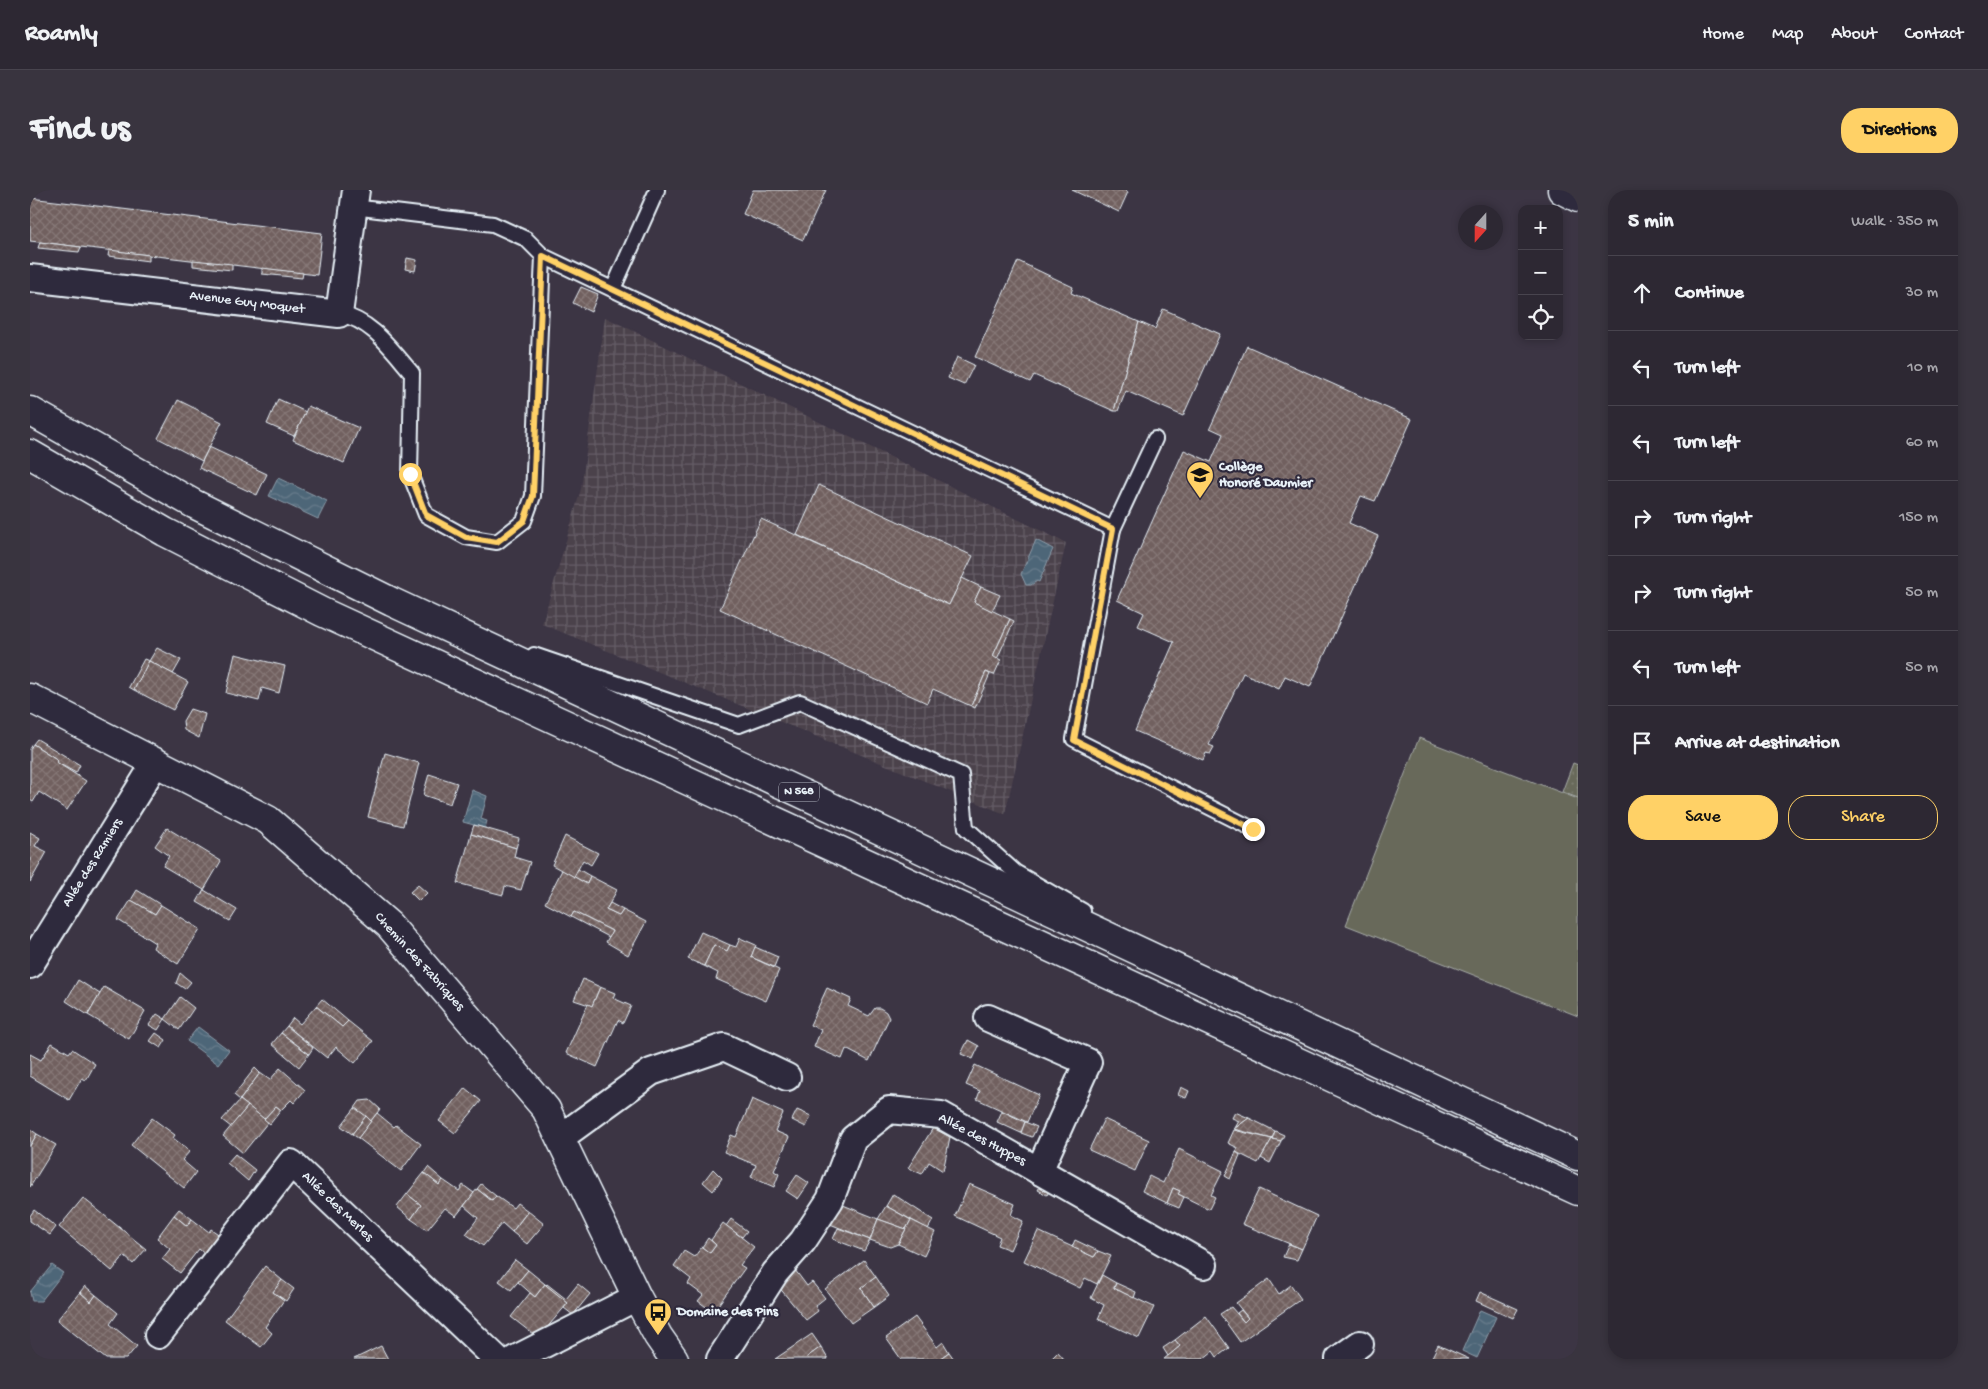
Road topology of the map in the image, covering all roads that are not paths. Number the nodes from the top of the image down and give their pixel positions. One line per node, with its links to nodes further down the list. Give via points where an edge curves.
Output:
1 (657, 190): 7 (lane)
2 (1562, 190): 4 (main road)
3 (355, 198): 5 (lane, via 493,224 526,239); 8 (street)
4 (1578, 198)
5 (543, 256): 7 (lane); 8 (lane, via 533,496 524,521 497,542 466,537 426,515 410,474 412,372 373,329)
6 (30, 278): 8 (street, Avenue Guy Moquet)
7 (613, 289): 13 (lane)
8 (339, 314)
9 (30, 411): 15 (main road, N 568, via 194,504)
10 (1155, 439): 13 (lane)
11 (30, 454): 14 (main road, N 568)
12 (30, 474): 14 (main road, via 109,514)
13 (1113, 529): 18 (lane, via 1074,740)
14 (165, 532): 26 (main road, N 568, via 322,612)
15 (416, 613): 20 (main road, N 568); 20 (lane, via 739,725 800,702 961,775 966,828 1015,872)
16 (30, 698): 17 (main road, Chemin des Fabriques)
17 (156, 762): 19 (street, Allée des Ramiers); 23 (main road, Chemin des Fabriques, via 268,820 389,924 546,1109)
18 (1253, 829)
19 (30, 965)
20 (1192, 975): 24 (main road, N 568)
21 (988, 1018): 25 (street, via 1088,1062)
22 (787, 1077): 23 (street, via 724,1047 651,1072)
23 (560, 1138): 28 (main road, Chemin des Fabriques)
24 (1578, 1156)
25 (1039, 1171): 27 (street, Allée des Huppes); 33 (street, Allée des Huppes, via 941,1115 889,1110 854,1139 830,1200 803,1241 775,1273)
26 (1578, 1191)
27 (1204, 1265)
28 (637, 1297): 31 (street); 32 (main road, Chemin des Fabriques)
29 (158, 1335): 30 (street, Allée des Merles, via 291,1163)
30 (497, 1359)
31 (515, 1359)
32 (674, 1359)
33 (720, 1359)

